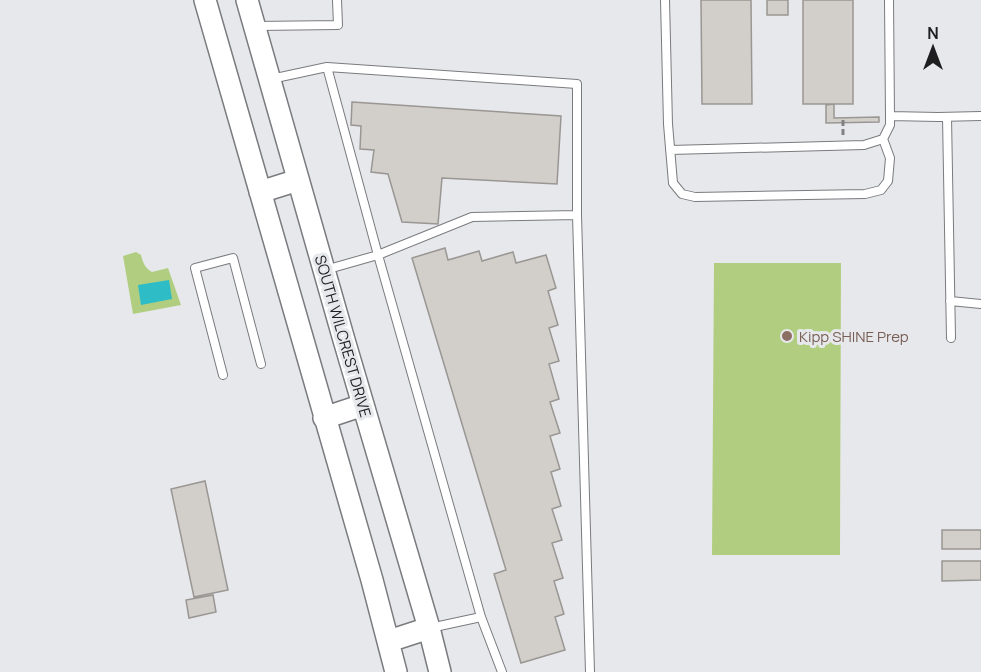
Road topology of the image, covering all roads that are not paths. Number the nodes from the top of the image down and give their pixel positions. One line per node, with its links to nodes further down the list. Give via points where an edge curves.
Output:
1 (205, 0): 15 (main road)
2 (247, 0): 6 (main road, SOUTH WILCREST DRIVE)
3 (338, 0): 6 (lane, via 338,25)
4 (665, 0): 13 (lane)
5 (889, 0): 9 (lane)
6 (255, 26): 8 (main road, SOUTH WILCREST DRIVE)
7 (327, 67): 8 (lane); 16 (lane, via 577,84); 17 (lane)
8 (270, 80): 14 (main road, SOUTH WILCREST DRIVE)
9 (890, 116): 11 (lane); 12 (lane)
10 (981, 116): 11 (lane)
11 (947, 117): 19 (lane)
12 (884, 139): 13 (lane, via 864,146); 13 (lane, via 890,158 888,181 882,190 865,194 695,197 682,194 673,183)
13 (670, 150)
14 (298, 180): 15 (main road); 18 (main road, SOUTH WILCREST DRIVE)
15 (260, 192): 25 (main road)
16 (577, 214): 17 (lane, via 472,217); 32 (lane)
17 (378, 255): 18 (lane); 26 (lane)
18 (324, 270): 24 (main road, SOUTH WILCREST DRIVE)
19 (950, 301): 20 (lane); 21 (lane)
20 (981, 303)
21 (951, 338)
22 (261, 364): 23 (lane, via 232,258 195,268)
23 (223, 375)
24 (363, 405): 25 (main road); 27 (main road, SOUTH WILCREST DRIVE)
25 (324, 418): 28 (main road)
26 (481, 617): 27 (lane); 31 (lane)
27 (429, 628): 28 (main road); 30 (main road, SOUTH WILCREST DRIVE)
28 (389, 641): 29 (main road)
29 (396, 672)
30 (440, 672)
31 (502, 672)
32 (590, 672)

